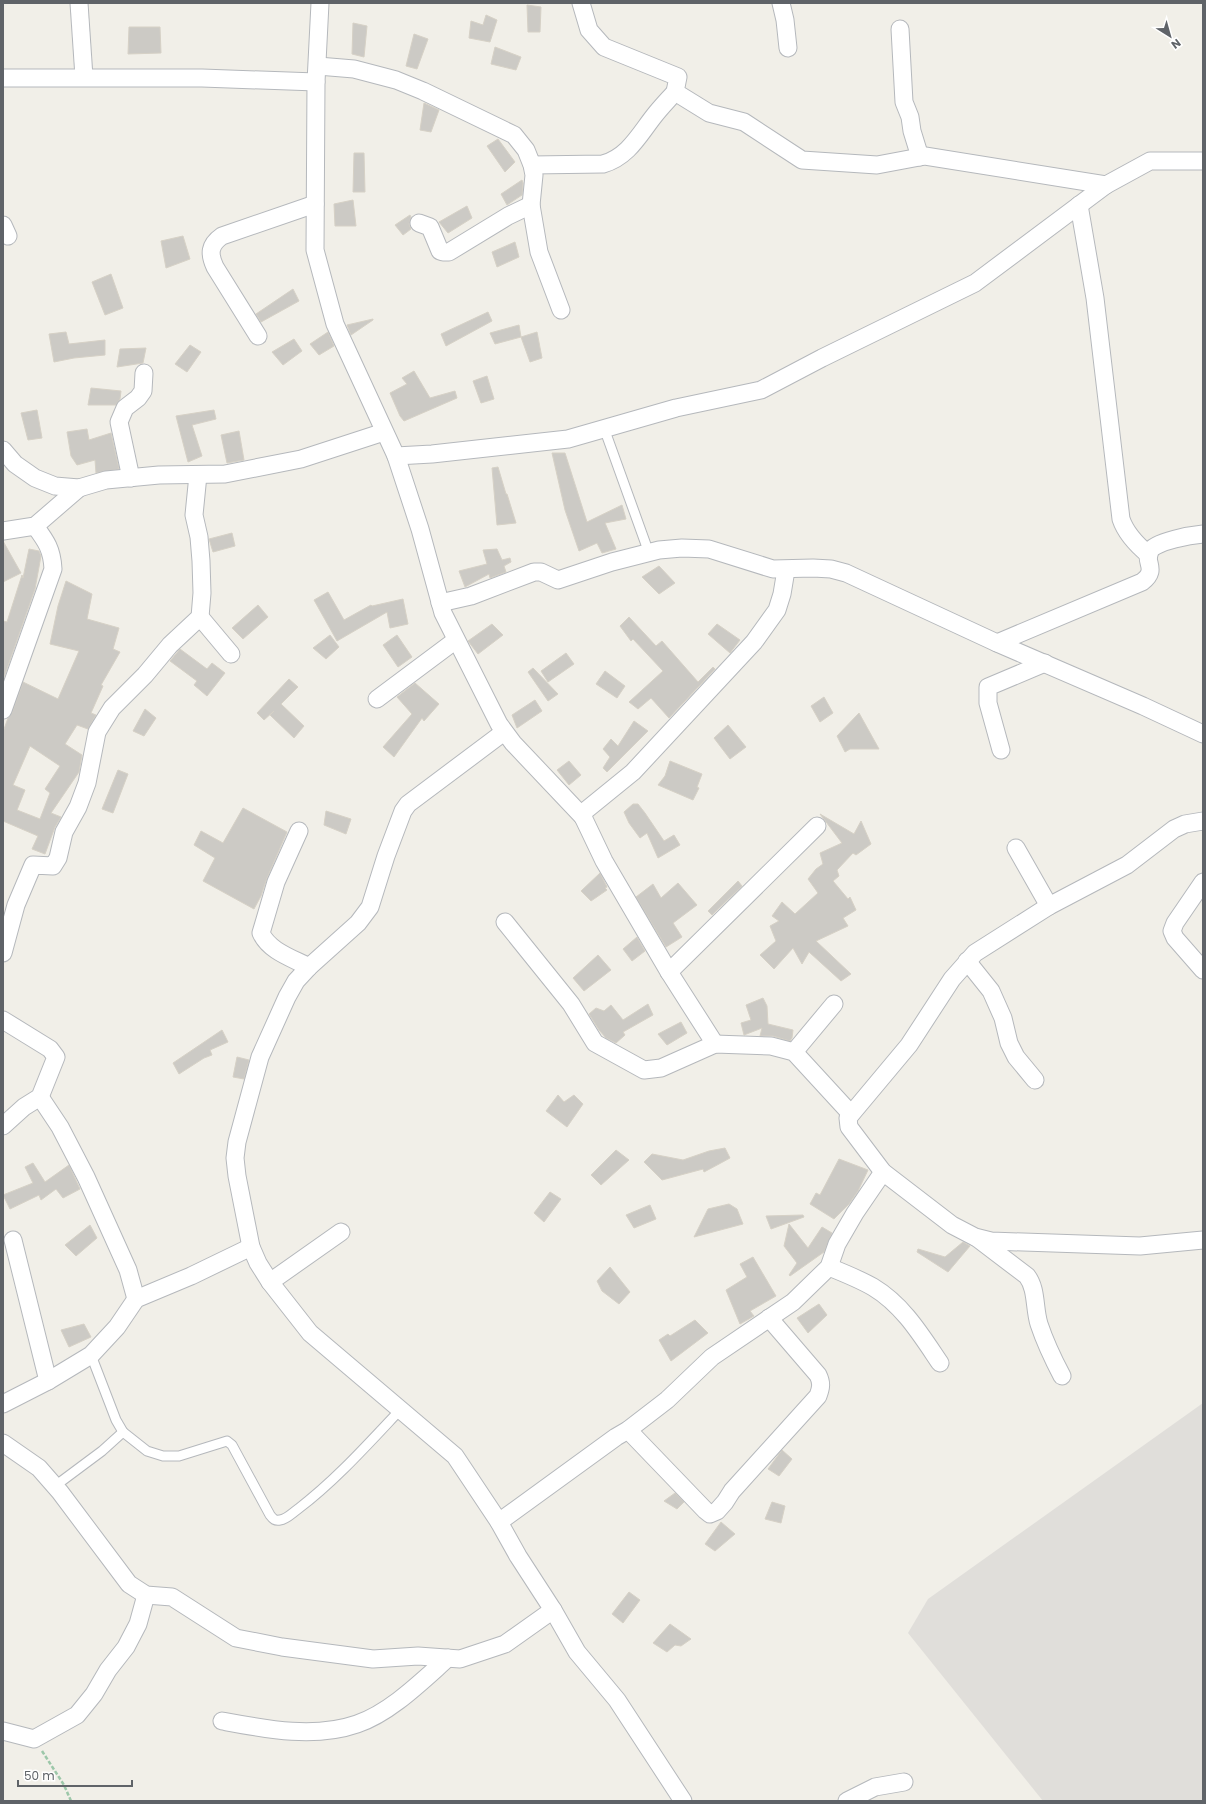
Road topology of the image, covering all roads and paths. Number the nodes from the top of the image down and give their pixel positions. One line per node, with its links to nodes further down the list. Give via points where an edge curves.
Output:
1 (79, 3): 8 (street)
2 (320, 3): 7 (street)
3 (581, 3): 10 (street, via 588,30 604,47 678,77)
4 (782, 3): 6 (street)
5 (900, 29): 11 (street, via 904,102)
6 (788, 48)
7 (317, 74): 8 (street, via 202,78); 13 (street, via 354,69 396,80 424,91 514,135 526,150); 15 (street)
8 (84, 77): 9 (street)
9 (3, 78)
10 (675, 92): 11 (street, via 709,113 744,122 802,160 877,165); 13 (street, via 630,148 612,161 603,164)
11 (920, 157): 14 (street)
12 (1203, 161): 14 (street, via 1150,161)
13 (532, 165): 17 (street, via 534,175)
14 (1106, 184): 16 (street)
15 (315, 204): 20 (street, via 222,236 211,248 215,267); 23 (street, via 315,250 335,324)
16 (1079, 204): 22 (street, via 975,283 761,390 676,408); 33 (street, via 1095,298 1121,519 1135,542)
17 (531, 206): 18 (street, via 508,216 449,252 440,251 430,227); 19 (street, via 539,252)
18 (419, 223)
19 (561, 310)
20 (258, 336)
21 (144, 373): 27 (street, via 143,391 125,408 119,422)
22 (604, 428): 25 (street, via 568,438); 32 (lane)
23 (384, 432): 25 (street); 26 (street, via 300,459 225,474)
24 (3, 450): 28 (street, via 34,478 55,486)
25 (396, 456): 35 (street, via 420,529)
26 (198, 475): 27 (street); 36 (street, via 194,515 201,561)
27 (131, 478): 28 (street, via 106,480)
28 (79, 488): 29 (street)
29 (35, 526): 30 (street); 42 (street, via 48,544 53,568)
30 (3, 531)
31 (1203, 534): 33 (street, via 1158,544 1149,551)
32 (649, 552): 34 (street, via 695,547 724,553 773,569); 35 (street, via 558,580 541,572 534,572 471,596)
33 (1149, 555): 38 (street, via 1151,572 1142,582)
34 (786, 570): 38 (street, via 819,568 846,573); 46 (street, via 777,610 754,642 633,772 585,811)
35 (440, 603): 37 (street)
36 (200, 617): 39 (street); 54 (street, via 170,645 112,708 97,732 87,783 78,807 64,832 58,858 53,866 33,865 16,905)
37 (456, 640): 41 (street); 43 (street)
38 (997, 643): 40 (street)
39 (231, 654)
40 (1045, 663): 44 (street); 45 (street, via 988,687 988,703)
41 (377, 699)
42 (3, 710)
43 (504, 732): 46 (street); 56 (street, via 408,804 386,856 370,907 358,923)
44 (1203, 734)
45 (1001, 750)
46 (582, 817): 58 (street, via 604,861)
47 (1203, 821): 52 (street, via 1174,829 1127,865)
48 (816, 826): 58 (street)
49 (299, 831): 56 (street, via 276,882 261,933 264,940 273,948)
50 (1016, 848): 52 (street)
51 (1203, 882): 57 (street, via 1172,931 1175,938)
52 (1049, 906): 55 (street)
53 (505, 922): 61 (street, via 571,1004 595,1043 644,1070 661,1068)
54 (3, 954)
55 (967, 961): 63 (street, via 991,991 1003,1018 1009,1044); 65 (street, via 952,979 909,1045)
56 (309, 967): 72 (street, via 296,981 287,997 260,1057 237,1142 237,1176)
57 (1203, 970)
58 (669, 972): 61 (street)
59 (834, 1004): 62 (street)
60 (3, 1020): 64 (street, via 50,1050 56,1057)
61 (715, 1044): 62 (street, via 771,1046)
62 (794, 1052): 65 (street)
63 (1035, 1080)
64 (40, 1097): 66 (street); 75 (street, via 60,1127 86,1177 128,1270)
65 (851, 1114): 67 (street, via 848,1118 849,1127)
66 (3, 1126)
67 (883, 1172): 69 (street, via 952,1225); 73 (street, via 840,1238)
68 (341, 1232): 74 (street)
69 (975, 1237): 71 (street, via 991,1241 1140,1246); 79 (street, via 1027,1276 1032,1283 1039,1324)
70 (14, 1240): 80 (street)
71 (1203, 1240)
72 (252, 1246): 74 (street, via 258,1263); 75 (street)
73 (829, 1267): 76 (street, via 793,1302); 78 (street, via 858,1279 888,1297 908,1318)
74 (270, 1282): 82 (street, via 310,1333)
75 (136, 1299): 77 (street, via 117,1327)
76 (769, 1318): 83 (street, via 712,1357 667,1400); 83 (street, via 818,1375 821,1388 818,1396 717,1511 710,1514 705,1510)
77 (91, 1355): 80 (street); 84 (lane)
78 (940, 1363)
79 (1062, 1376)
80 (48, 1382): 81 (street)
81 (3, 1404)
82 (401, 1409): 84 (lane, via 350,1464 310,1499 278,1520 270,1515 232,1445 227,1441 179,1456 163,1456 147,1450); 87 (street, via 455,1456)
83 (628, 1430): 87 (street)
84 (123, 1432): 86 (lane)
85 (3, 1443): 86 (street, via 39,1468)
86 (55, 1486): 88 (street, via 129,1584)
87 (499, 1522): 89 (street)
88 (146, 1595): 90 (street, via 172,1597 236,1638 282,1648 373,1659 418,1656); 93 (street, via 138,1624 126,1647 94,1694 77,1715)
89 (553, 1610): 90 (street, via 504,1644 460,1659); 96 (street, via 577,1652 617,1700)
90 (448, 1658): 91 (street, via 423,1681 384,1710 359,1724 342,1729 287,1731)
91 (222, 1721)
92 (3, 1732): 93 (street)
93 (34, 1739): 95 (path, via 64,1785)
94 (904, 1782): 97 (street, via 875,1788)
95 (71, 1801)
96 (683, 1801)
97 (847, 1801)

